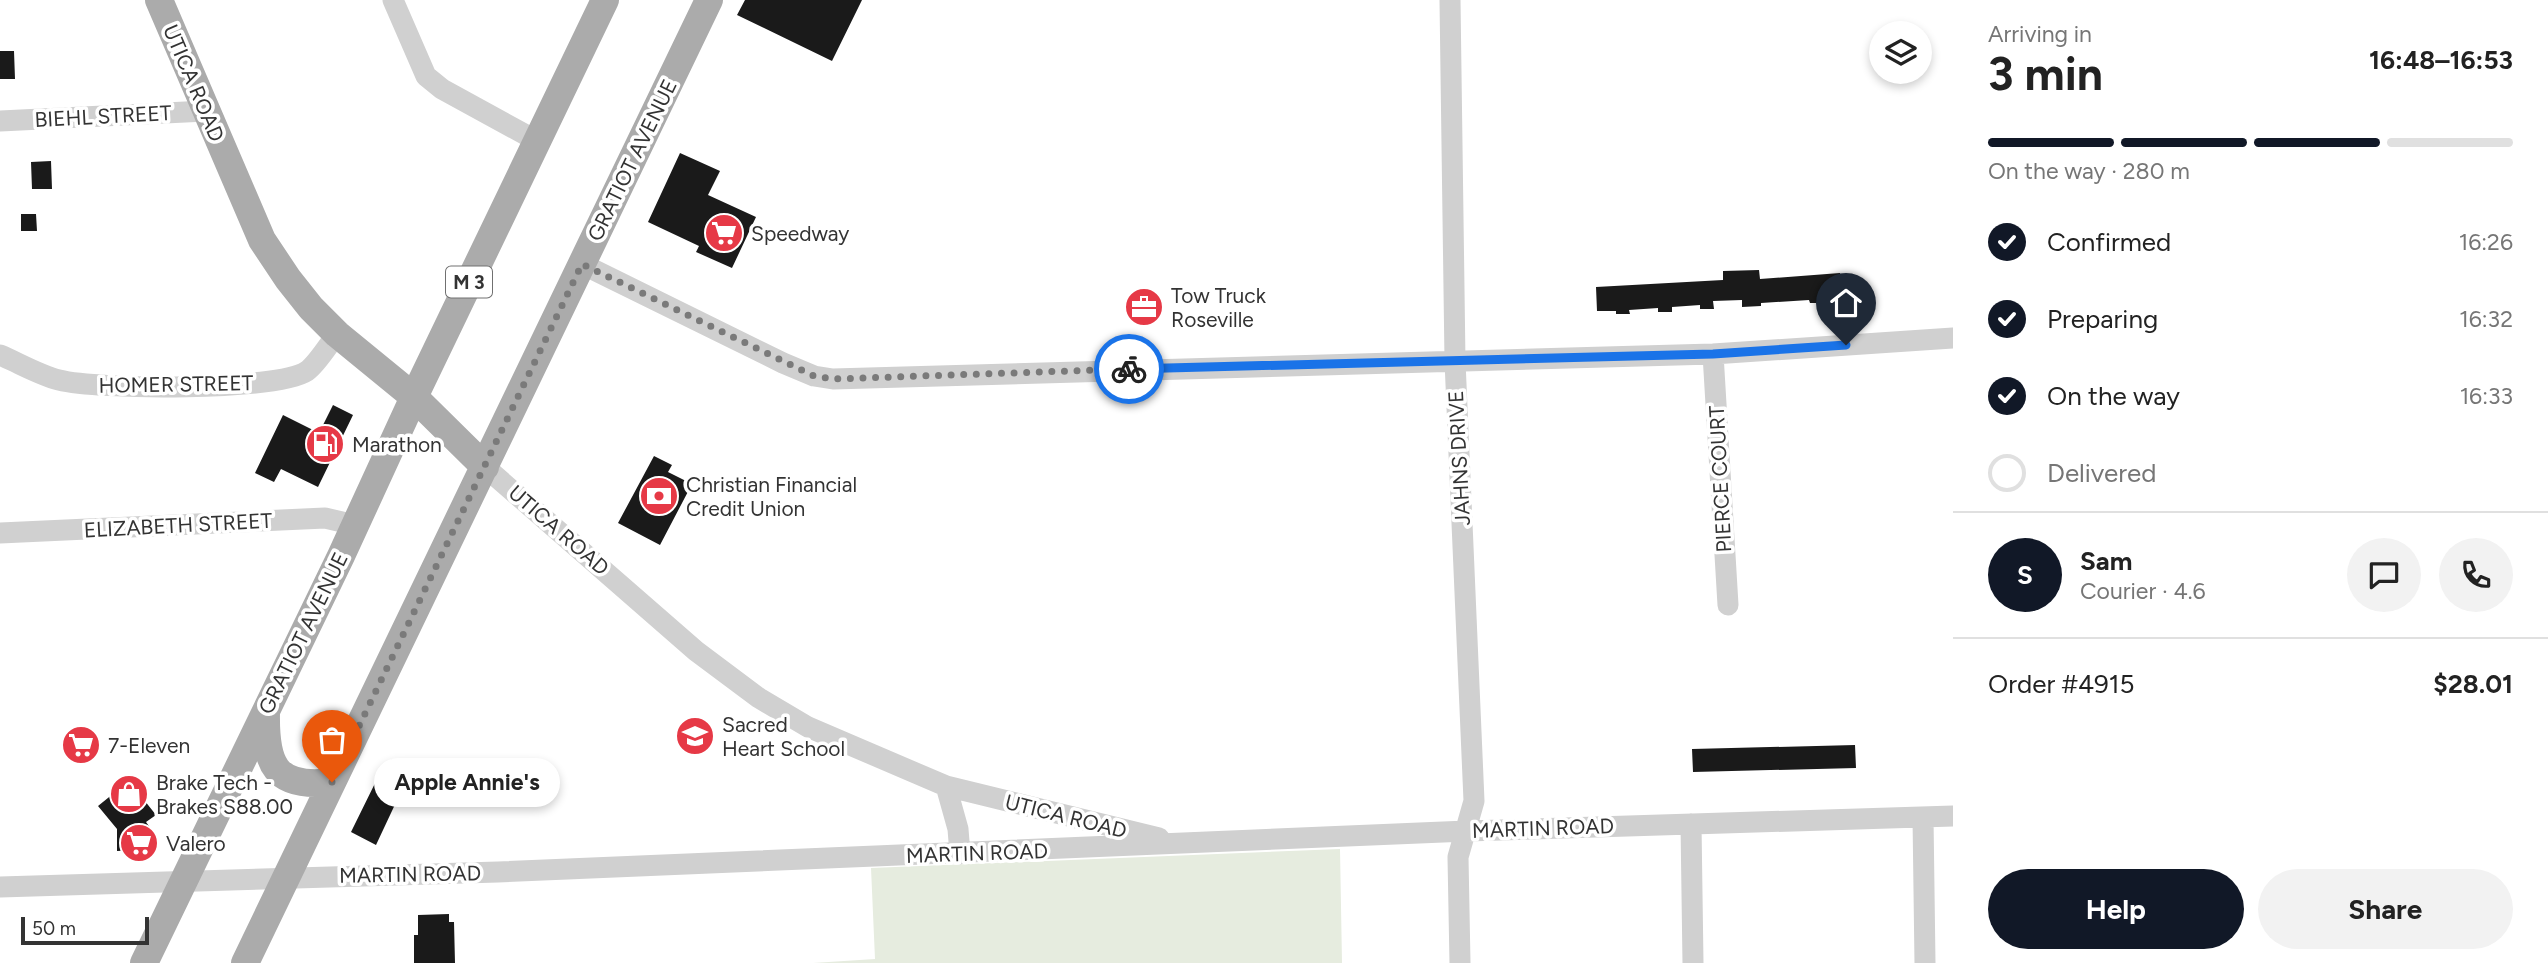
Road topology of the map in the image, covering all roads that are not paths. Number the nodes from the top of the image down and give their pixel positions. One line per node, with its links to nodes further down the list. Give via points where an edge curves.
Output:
1 (159, 0): 6 (main road, UTICA ROAD)
2 (394, 0): 8 (street, via 426,76)
3 (605, 0): 8 (main road, GRATIOT AVENUE / M 3)
4 (709, 0): 9 (main road, GRATIOT AVENUE)
5 (1450, 0): 14 (street, JAHNS DRIVE)
6 (206, 111): 7 (street, BIEHL STREET); 10 (main road, UTICA ROAD, via 262,240 311,308)
7 (0, 121)
8 (537, 141): 15 (main road, GRATIOT AVENUE / M 3)
9 (582, 264): 14 (street, via 783,363 833,379); 16 (main road, GRATIOT AVENUE)
10 (337, 334): 13 (street, HOMER STREET, via 308,370 265,383 83,385 56,380); 15 (main road, UTICA ROAD)
11 (1953, 338): 12 (street)
12 (1713, 354): 14 (street); 19 (street, PIERCE COURT)
13 (0, 355)
14 (1455, 361): 26 (street, JAHNS DRIVE, via 1474,801)
15 (414, 397): 16 (main road, UTICA ROAD); 17 (main road, GRATIOT AVENUE / M 3)
16 (485, 467): 21 (main road, GRATIOT AVENUE); 22 (street, UTICA ROAD, via 696,651 759,698 832,739)
17 (355, 525): 18 (street, ELIZABETH STREET, via 325,518); 20 (main road, GRATIOT AVENUE / M 3)
18 (0, 533)
19 (1728, 604)
20 (266, 709): 21 (main road, via 266,738 275,767 295,783); 30 (main road, GRATIOT AVENUE / M 3)
21 (332, 782): 29 (main road, GRATIOT AVENUE)
22 (946, 786): 27 (street, UTICA ROAD); 28 (street)
23 (1953, 816): 24 (street, MARTIN ROAD)
24 (1923, 817): 25 (street, MARTIN ROAD); 36 (street)
25 (1691, 824): 26 (street, MARTIN ROAD); 35 (street)
26 (1467, 831): 27 (street, MARTIN ROAD); 34 (street, JAHNS DRIVE, via 1458,857)
27 (1186, 845): 28 (street, MARTIN ROAD)
28 (960, 854): 29 (street, MARTIN ROAD)
29 (287, 877): 30 (street, MARTIN ROAD); 33 (main road, GRATIOT AVENUE)
30 (183, 880): 31 (street, MARTIN ROAD); 32 (main road, GRATIOT AVENUE / M 3)
31 (0, 887)
32 (144, 963)
33 (245, 963)
34 (1460, 963)
35 (1692, 963)
36 (1925, 963)

